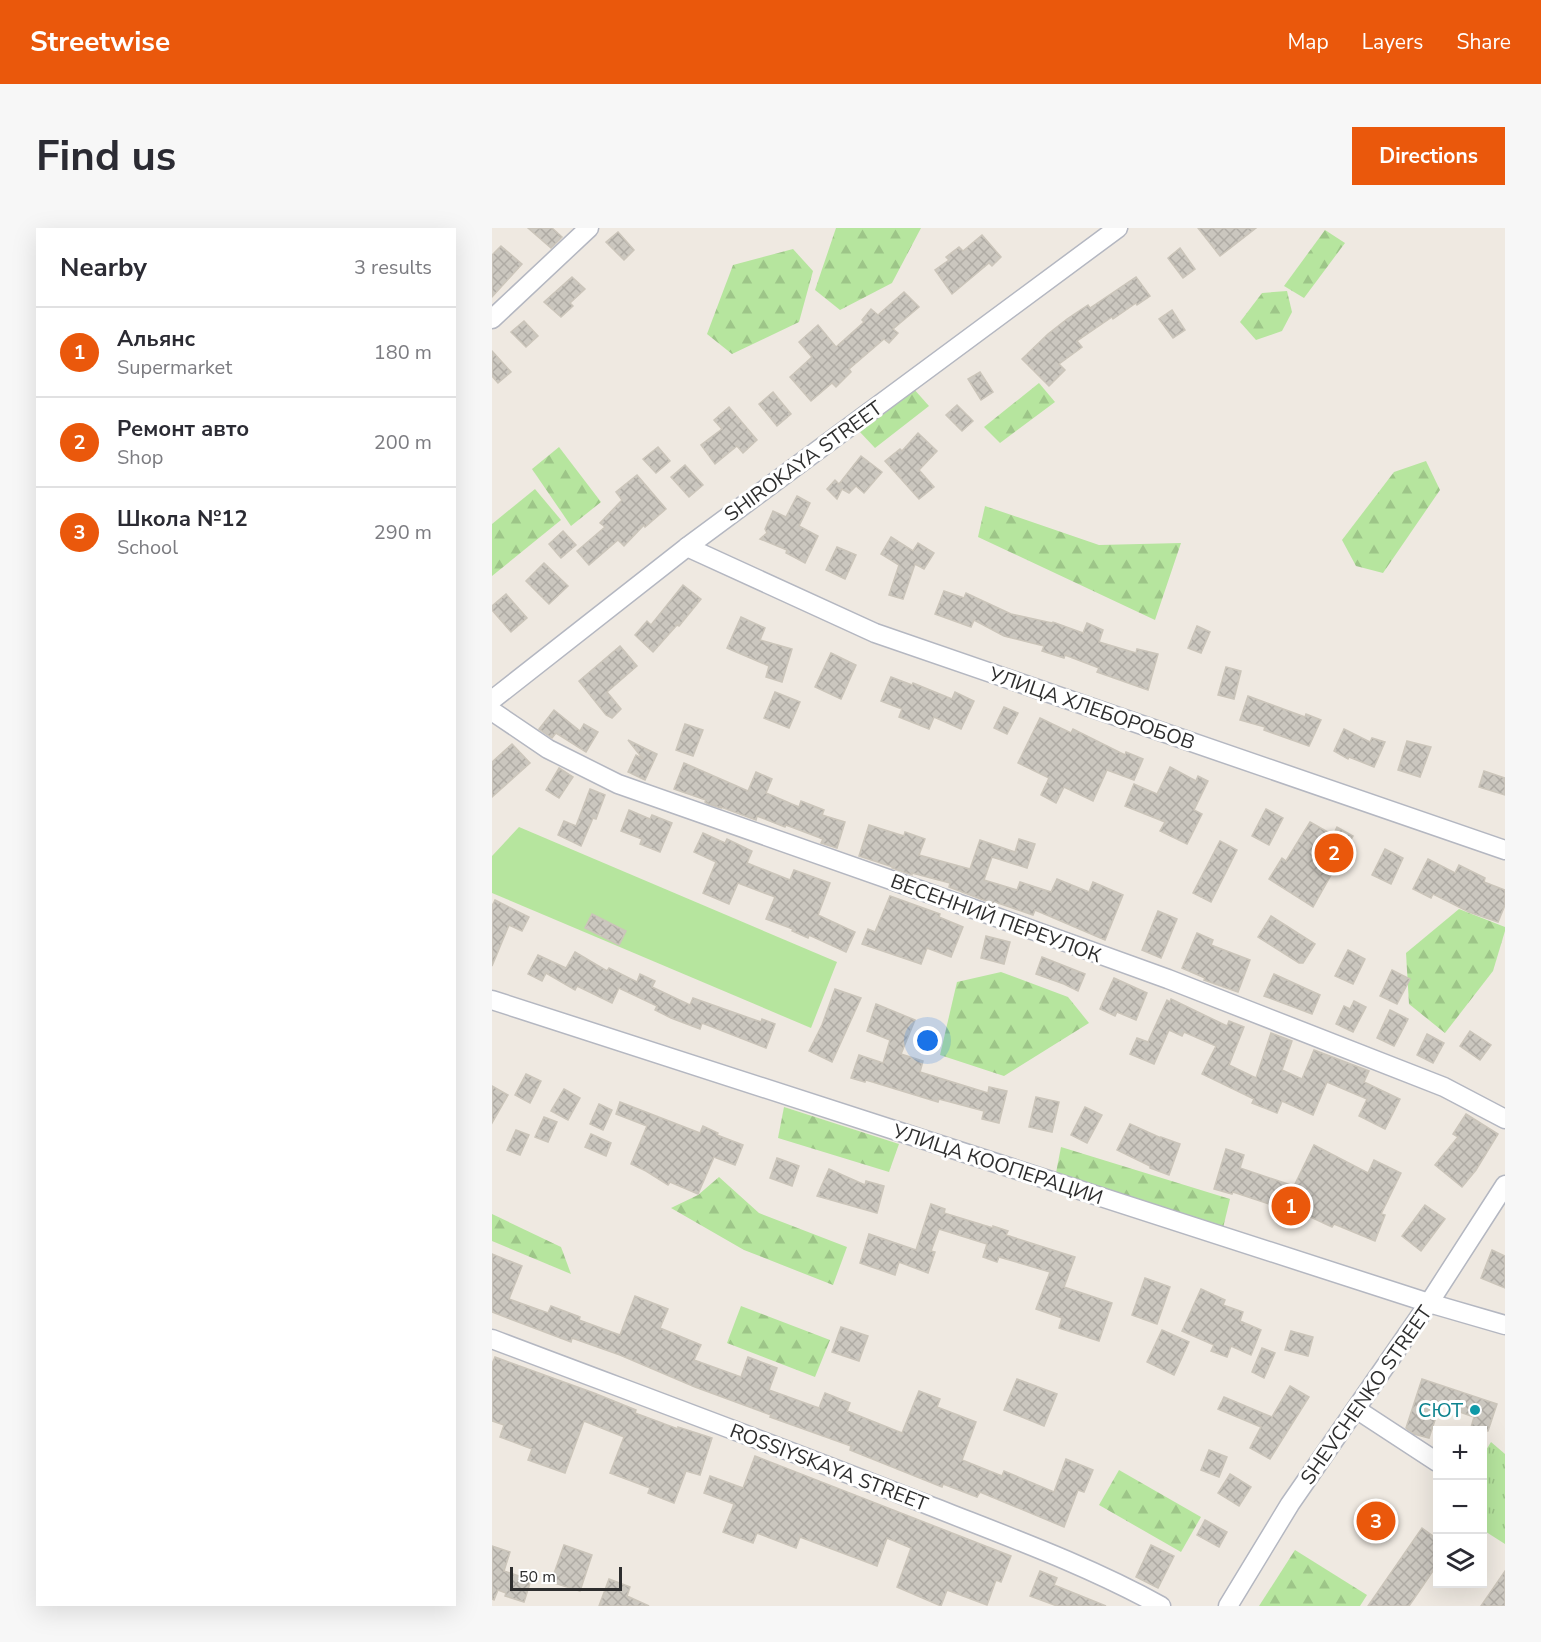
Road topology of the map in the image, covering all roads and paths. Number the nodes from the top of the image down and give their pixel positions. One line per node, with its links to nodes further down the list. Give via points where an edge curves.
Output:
1 (589, 228): 3 (street)
2 (1118, 228): 4 (street, SHIROKAYA STREET)
3 (492, 319)
4 (687, 547): 5 (street, SHIROKAYA STREET); 7 (street, УЛИЦА ХЛЕБОРОБОВ, via 875,633)
5 (492, 700)
6 (492, 711): 9 (street, ВЕСЕННИЙ ПЕРЕУЛОК, via 548,749 618,784 1168,979 1444,1088)
7 (1505, 850)
8 (492, 1000): 11 (street, УЛИЦА КООПЕРАЦИИ)
9 (1505, 1119)
10 (1505, 1185): 11 (street, SHEVCHENKO STREET)
11 (1429, 1303): 12 (street, УЛИЦА КООПЕРАЦИИ); 14 (street, SHEVCHENKO STREET)
12 (1505, 1325)
13 (492, 1339): 16 (street, ROSSIYSKAYA STREET, via 1029,1545)
14 (1356, 1408): 15 (street); 17 (street, SHEVCHENKO STREET, via 1290,1504)
15 (1433, 1459)
16 (1161, 1606)
17 (1228, 1606)

